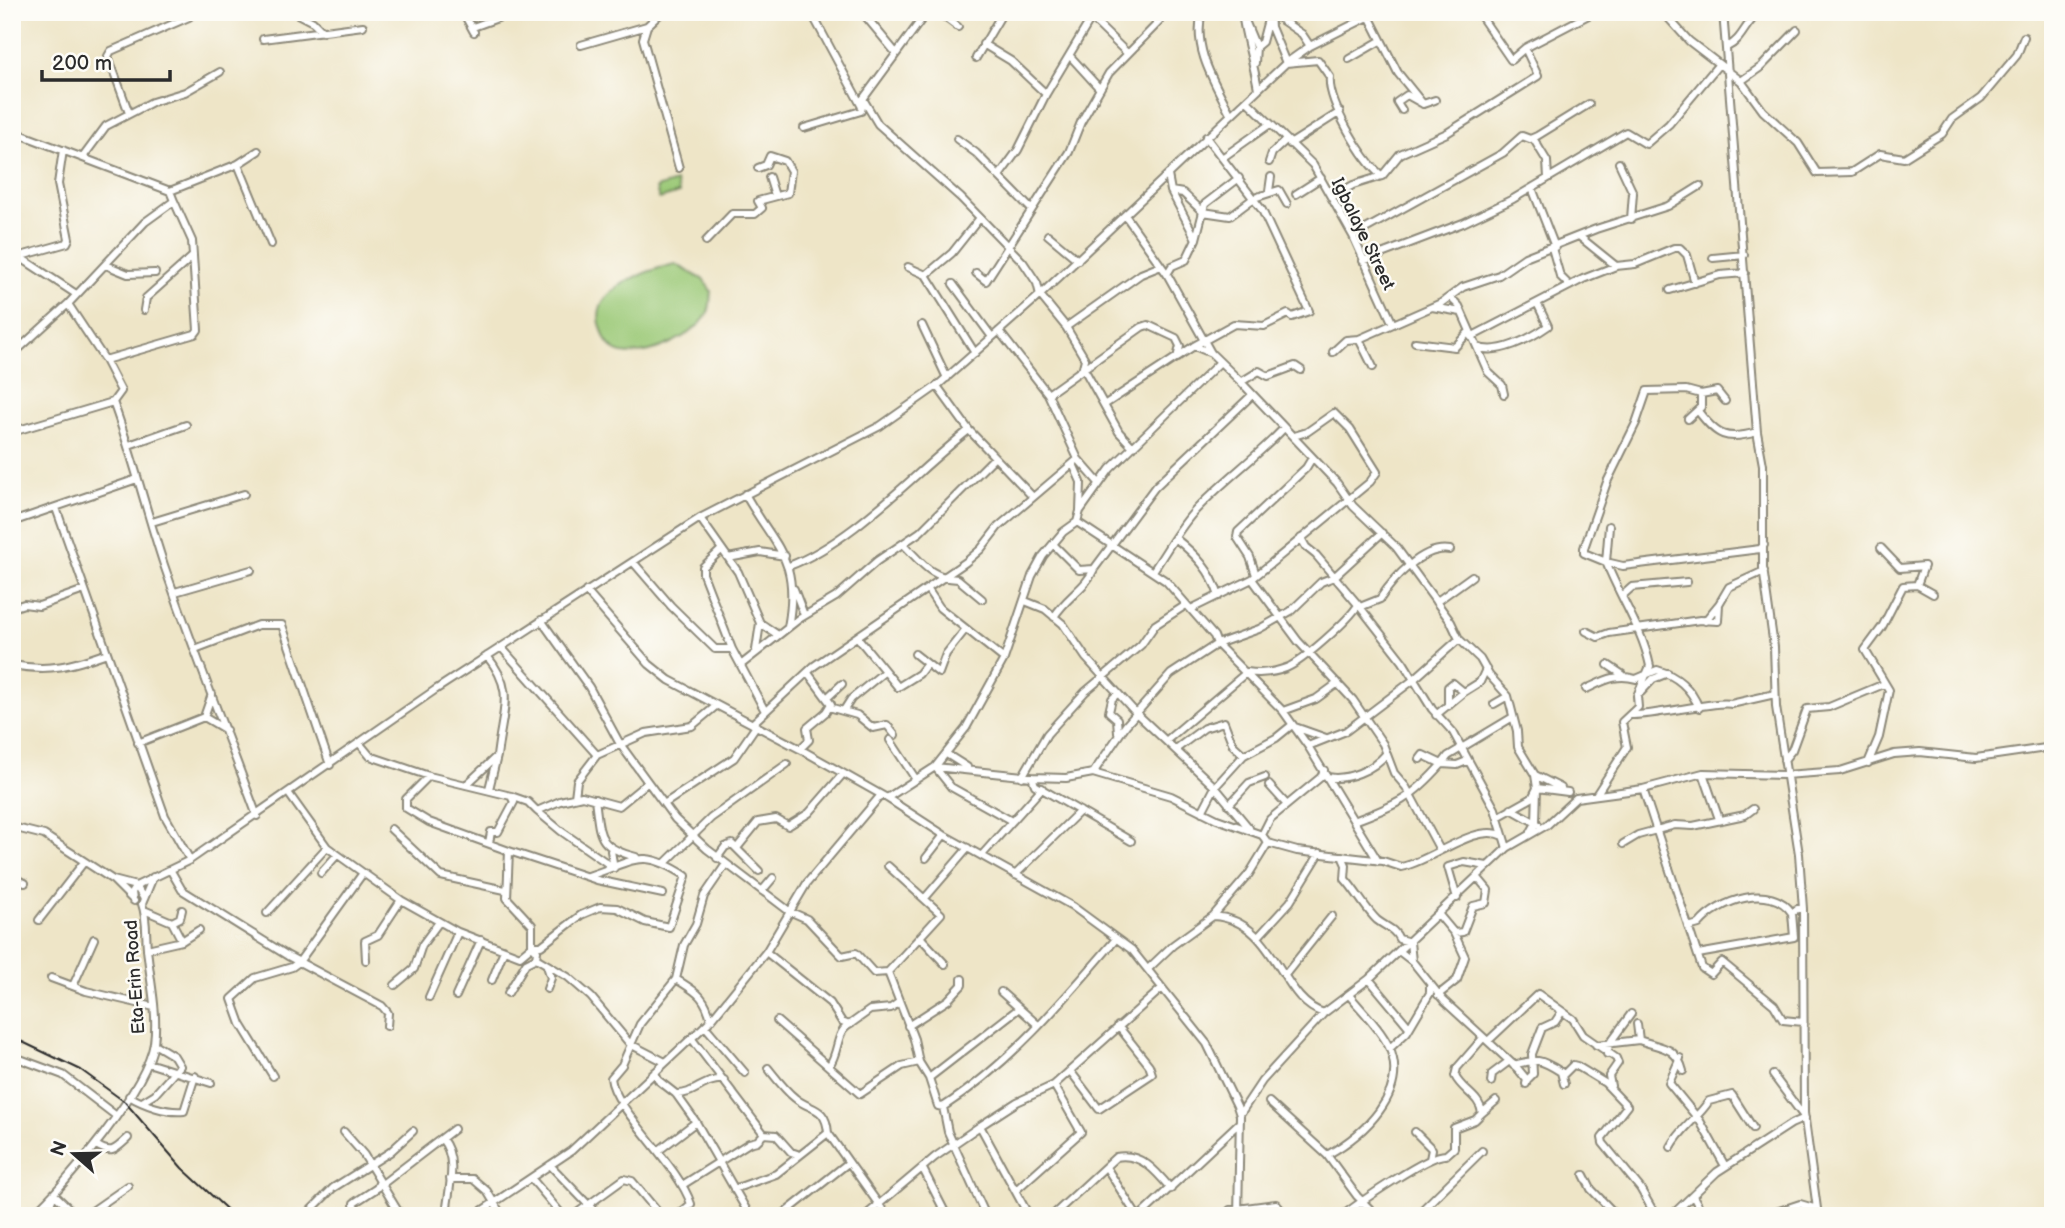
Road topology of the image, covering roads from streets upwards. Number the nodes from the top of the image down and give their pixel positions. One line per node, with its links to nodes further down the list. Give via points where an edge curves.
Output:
1 (12, 12): 30 (street)
2 (294, 12): 31 (street)
3 (463, 12): 21 (street, via 473,30)
4 (662, 12): 27 (street)
5 (811, 12): 66 (street, via 862,107)
6 (862, 12): 43 (street)
7 (937, 12): 22 (street); 28 (street)
8 (1003, 12): 37 (street)
9 (1085, 12): 25 (street)
10 (1095, 12): 25 (street)
11 (1146, 12): 44 (street, via 1159,22)
12 (1202, 12): 64 (street, via 1201,51)
13 (1242, 12): 40 (street); 50 (street, via 1245,44)
14 (1270, 12): 39 (street, via 1302,34); 40 (street, via 1262,42); 48 (street, via 1271,27)
15 (1378, 12): 23 (street)
16 (1478, 12): 42 (street, via 1507,59)
17 (1594, 12): 42 (street)
18 (1663, 12): 49 (street, via 1689,41)
19 (1723, 12): 41 (street)
20 (1760, 12): 41 (street)
21 (511, 15)
22 (926, 15): 43 (street)
23 (1369, 16): 36 (street); 39 (street)
24 (189, 17): 63 (street, via 108,56)
25 (1091, 20): 44 (street); 45 (street)
26 (363, 26): 31 (street)
27 (647, 26): 32 (street); 35 (street)
28 (958, 27)
29 (1797, 30): 53 (street)
30 (12, 31)
31 (323, 32): 34 (street)
32 (628, 33): 35 (street); 38 (street)
33 (2024, 37): 53 (street, via 2017,55 1981,98 1952,119 1942,134 1904,159 1880,154 1852,173 1814,171 1798,143 1763,111)
34 (263, 39)
35 (643, 39): 79 (street)
36 (1380, 41): 47 (street); 59 (street)
37 (983, 44): 46 (street); 56 (street, via 1011,61)
38 (581, 45)
39 (1310, 46): 48 (street)
40 (1256, 47): 50 (street)
41 (1727, 47): 51 (street)
42 (1525, 48): 83 (street, via 1538,76 1431,142 1400,155)
43 (896, 53): 105 (street, via 863,99 878,124)
44 (1127, 53): 54 (street)
45 (1070, 56): 54 (street); 56 (street)
46 (976, 58)
47 (1349, 59)
48 (1286, 63): 55 (street); 62 (street, via 1318,60 1330,76 1328,89)
49 (1719, 64): 51 (street); 88 (street, via 1646,144 1626,132)
50 (1254, 65): 55 (street)
51 (1728, 71): 53 (street); 116 (street)
52 (220, 72): 63 (street, via 185,92)
53 (1741, 80)
54 (1100, 89): 101 (street, via 1069,152)
55 (1258, 89): 58 (street)
56 (1046, 94): 82 (street, via 1018,150)
57 (1435, 100): 59 (street)
58 (1247, 101): 64 (street); 65 (street, Igbalaye Street)
59 (1423, 104): 61 (street, via 1408,94 1397,102)
60 (1589, 104): 69 (street)
61 (1402, 110)
62 (1340, 112): 71 (street); 83 (street, via 1371,166)
63 (129, 113): 74 (street, via 106,126)
64 (1231, 115): 68 (street)
65 (1270, 124): 71 (street, Igbalaye Street); 75 (street)
66 (804, 128)
67 (12, 131): 72 (street)
68 (1206, 137): 75 (street); 81 (street)
69 (1533, 138): 88 (street, via 1547,160); 108 (street, via 1522,136 1503,153)
70 (957, 139): 82 (street)
71 (1288, 142): 76 (street, via 1272,153); 87 (street, Igbalaye Street, via 1314,165)
72 (63, 150): 74 (street); 117 (street, via 58,184 69,239)
73 (258, 150): 78 (street)
74 (83, 157): 91 (street)
75 (1222, 158): 86 (street)
76 (1269, 162)
77 (1619, 163): 106 (street, via 1633,193)
78 (238, 164): 91 (street); 112 (street)
79 (679, 168)
80 (758, 168): 95 (street, via 766,165 770,156 789,165 788,193)
81 (1168, 175): 92 (street); 104 (street)
82 (999, 176): 101 (street)
83 (1382, 176): 96 (street)
84 (769, 177): 95 (street)
85 (1271, 177): 93 (street)
86 (1239, 178): 97 (street); 103 (street, via 1205,204)
87 (1321, 178): 94 (street); 96 (street, Igbalaye Street)
88 (1548, 178): 90 (street)
89 (1700, 186): 106 (street)
90 (1532, 188): 113 (street); 121 (street, via 1463,223)
91 (170, 191): 98 (street)
92 (1171, 191): 103 (street, via 1183,193); 110 (street)
93 (1269, 191): 97 (street); 99 (street, via 1279,190)
94 (1296, 194)
95 (775, 196): 111 (street, via 758,201 762,208 755,215 732,215)
96 (1332, 197): 108 (street, Igbalaye Street)
97 (1254, 198): 100 (street); 102 (street)
98 (174, 201): 118 (street, via 189,230); 122 (street, via 145,222)
99 (1287, 204)
100 (1242, 208): 102 (street); 103 (street, via 1230,216)
101 (1031, 209): 114 (street)
102 (1262, 210): 149 (street, via 1309,311 1292,317 1287,314 1264,326 1234,324)
103 (1203, 212): 110 (street)
104 (1125, 215): 120 (street); 123 (street)
105 (979, 219): 114 (street); 130 (street, via 952,253)
106 (1631, 219): 109 (street)
107 (1048, 235): 120 (street)
108 (1353, 236): 121 (street, Igbalaye Street)
109 (1580, 237): 113 (street); 124 (street)
110 (1196, 239): 129 (street, via 1186,260)
111 (706, 241)
112 (271, 244)
113 (1554, 247): 133 (street, via 1560,276); 137 (street, via 1525,257 1499,275 1463,287)
114 (1007, 248): 127 (street, via 986,281); 136 (street, via 1032,274)
115 (12, 252): 117 (street)
116 (1744, 255): 119 (street); 128 (street)
117 (21, 256): 135 (street)
118 (192, 257): 141 (street, via 146,298); 159 (street, via 199,310 195,334)
119 (1713, 258)
120 (1078, 260): 136 (street)
121 (1363, 261): 143 (street, Igbalaye Street)
122 (106, 265): 126 (street, via 128,274); 135 (street)
123 (1158, 265): 129 (street); 145 (street)
124 (1616, 266): 131 (street, via 1680,248 1687,254); 133 (street)
125 (908, 267): 130 (street)
126 (155, 273)
127 (976, 273)
128 (1745, 273): 131 (street); 180 (street)
129 (1167, 274): 149 (street)
130 (926, 275): 155 (street)
131 (1695, 283): 134 (street)
132 (953, 284): 148 (street)
133 (1570, 286): 139 (street)
134 (1670, 290)
135 (76, 294): 138 (street)
136 (1040, 295): 145 (street); 146 (street)
137 (1450, 297): 140 (street); 142 (street)
138 (68, 304): 157 (street); 159 (street)
139 (1538, 305): 147 (street); 153 (street, via 1549,323 1532,337 1500,348)
140 (1430, 307): 142 (street); 143 (street)
141 (144, 310)
142 (1461, 312): 147 (street)
143 (1392, 322): 150 (street)
144 (922, 325): 164 (street)
145 (1066, 327): 161 (street, via 1085,359)
146 (999, 331): 148 (street); 167 (street)
147 (1469, 335): 151 (street, via 1455,347); 153 (street)
148 (992, 337): 155 (street)
149 (1205, 337): 152 (street); 156 (street)
150 (1359, 339): 154 (street, via 1346,340); 162 (street)
151 (1415, 342)
152 (1194, 346): 156 (street); 158 (street)
153 (1476, 347): 168 (street)
154 (1334, 352)
155 (975, 353): 164 (street)
156 (1211, 353): 160 (street)
157 (12, 355)
158 (1176, 359): 161 (street, via 1180,346 1176,338 1148,325); 173 (street)
159 (105, 360): 172 (street, via 120,385)
160 (1219, 363): 165 (street); 183 (street)
161 (1083, 367): 167 (street); 173 (street)
162 (1373, 367)
163 (1301, 370): 165 (street, via 1295,366 1268,376 1259,372)
164 (947, 378): 166 (street)
165 (1241, 382): 170 (street)
166 (937, 386): 178 (street); 190 (street, via 880,426)
167 (1048, 394): 186 (street)
168 (1504, 394)
169 (1701, 394): 171 (street, via 1717,391); 174 (street); 214 (street, via 1647,391 1584,548 1584,553)
170 (1252, 395): 177 (street); 207 (street, via 1155,487)
171 (1725, 401)
172 (113, 402): 179 (street); 182 (street)
173 (1104, 405): 183 (street)
174 (1698, 411): 175 (street); 180 (street, via 1723,436)
175 (1688, 419)
176 (186, 425): 182 (street)
177 (1284, 428): 181 (street); 203 (street, via 1192,513)
178 (969, 430): 184 (street); 216 (street, via 876,511)
179 (12, 432)
180 (1757, 432): 208 (street, via 1763,465)
181 (1294, 436): 185 (street); 192 (street, via 1334,413 1350,429 1377,472)
182 (129, 445): 187 (street)
183 (1133, 447): 188 (street)
184 (994, 458): 191 (street); 206 (street, via 948,508)
185 (1311, 458): 192 (street); 224 (street, via 1238,532 1251,557)
186 (1075, 462): 188 (street); 191 (street); 196 (street, via 1081,482)
187 (136, 480): 195 (street); 199 (street)
188 (1099, 483): 196 (street)
189 (244, 494): 199 (street)
190 (745, 494): 197 (street); 212 (street)
191 (1032, 496): 226 (street, via 981,549)
192 (1350, 498): 193 (street); 194 (street)
193 (1341, 504): 194 (street); 204 (street)
194 (1353, 506): 202 (street)
195 (56, 508): 198 (street); 231 (street)
196 (1080, 511): 200 (street)
197 (700, 518): 211 (street); 215 (street)
198 (12, 522)
199 (152, 522): 234 (street)
200 (1077, 522): 205 (street); 207 (street)
201 (1609, 526): 214 (street)
202 (1382, 533): 217 (street); 225 (street)
203 (1175, 538): 221 (street); 236 (street, via 1202,561)
204 (1301, 538): 224 (street); 225 (street)
205 (1053, 544): 220 (street); 239 (street, via 1032,576)
206 (904, 545): 226 (street); 244 (street, via 877,561 836,597)
207 (1114, 545): 219 (street); 221 (street)
208 (1764, 545): 214 (street, via 1760,550 1623,566); 222 (street)
209 (1881, 548): 229 (street, via 1900,568 1924,566)
210 (1450, 550): 217 (street, via 1437,548)
211 (720, 551): 213 (street); 259 (street, via 703,567 703,574)
212 (785, 556): 213 (street, via 760,552); 216 (street)
213 (728, 558): 248 (street, via 746,586)
214 (1606, 562): 237 (street)
215 (634, 563): 233 (street); 259 (street, via 715,649)
216 (789, 566): 230 (street)
217 (1410, 566): 240 (street); 241 (street, via 1385,587 1380,599)
218 (251, 569): 234 (street)
219 (1094, 569): 220 (street); 227 (street)
220 (1079, 570): 227 (street)
221 (1153, 571): 242 (street)
222 (1764, 571): 251 (street, via 1729,587 1719,604 1720,619); 287 (street)
223 (1472, 576): 240 (street)
224 (1254, 577): 236 (street); 245 (street)
225 (1334, 577): 241 (street); 245 (street)
226 (943, 580): 232 (street); 238 (street, via 958,579)
227 (1085, 582): 246 (street, via 1065,599)
228 (1687, 582): 237 (street, via 1632,587)
229 (1917, 585): 235 (street); 281 (street, via 1903,586 1865,650)
230 (793, 588): 244 (street); 249 (street)
231 (84, 590): 243 (street, via 39,606); 262 (street)
232 (928, 590): 250 (street); 254 (street)
233 (586, 591): 247 (street); 288 (street, via 649,664)
234 (175, 592): 258 (street)
235 (1933, 594)
236 (1219, 596): 242 (street)
237 (1622, 596): 251 (street)
238 (982, 599)
239 (1025, 601): 246 (street); 265 (street)
240 (1436, 602): 255 (street)
241 (1359, 606): 261 (street); 278 (street)
242 (1189, 607): 256 (street); 276 (street, via 1155,625 1141,645)
243 (12, 608)
244 (804, 615): 249 (street)
245 (1278, 616): 256 (street, via 1259,629); 261 (street)
246 (1054, 617): 276 (street)
247 (541, 620): 257 (street); 314 (street, via 589,687)
248 (760, 623): 253 (street); 260 (street)
249 (788, 627): 253 (street)
250 (965, 630): 265 (street); 268 (street, via 946,654 939,673)
251 (1639, 630): 252 (street, via 1598,637); 277 (street, via 1650,666)
252 (1586, 631)
253 (778, 635): 260 (street)
254 (858, 638): 271 (street); 273 (street)
255 (1459, 639): 270 (street); 278 (street)
256 (1217, 644): 272 (street); 300 (street, via 1171,674)
257 (501, 647): 264 (street); 321 (street)
258 (195, 649): 286 (street); 331 (street, via 258,625 282,625)
259 (732, 649): 266 (street)
260 (756, 650): 266 (street)
261 (1308, 651): 272 (street, via 1290,667 1262,674); 279 (street)
262 (107, 653): 267 (street, via 41,670); 312 (street)
263 (915, 654): 268 (street)
264 (487, 656): 313 (street); 324 (street, via 501,673 506,689)
265 (1004, 659): 322 (street)
266 (742, 664): 297 (street)
267 (12, 665)
268 (926, 665): 271 (street, via 898,687)
269 (1608, 665): 275 (street)
270 (1486, 668): 284 (street, via 1480,682); 290 (street)
271 (884, 672): 298 (street)
272 (1247, 672): 299 (street); 311 (street)
273 (808, 673): 291 (street); 297 (street)
274 (1668, 673): 277 (street, via 1657,670); 289 (street, via 1653,679); 296 (street, via 1688,687)
275 (1623, 675): 277 (street); 283 (street)
276 (1102, 676): 285 (street); 341 (street, via 1047,734)
277 (1646, 677): 289 (street)
278 (1412, 681): 301 (street); 305 (street)
279 (1338, 683): 299 (street, via 1316,699); 305 (street)
280 (842, 684): 291 (street)
281 (1884, 684): 326 (street, via 1829,707 1807,709); 328 (street, via 1889,698)
282 (703, 688): 288 (street)
283 (1586, 689)
284 (1465, 692): 294 (street); 294 (street, via 1459,684 1449,685)
285 (1118, 693): 300 (street); 309 (street, via 1109,712 1117,719)
286 (212, 694): 303 (street); 308 (street)
287 (1775, 694): 296 (street); 326 (street)
288 (697, 695): 293 (street)
289 (1637, 695): 302 (street, via 1638,707)
290 (1508, 696): 292 (street); 304 (street)
291 (828, 697): 295 (street)
292 (1494, 704)
293 (716, 706): 306 (street); 314 (street, via 692,726 652,731)
294 (1448, 706): 301 (street)
295 (829, 707): 298 (street); 317 (street, via 807,728 809,740)
296 (1699, 708): 302 (street)
297 (765, 710): 306 (street)
298 (844, 710): 343 (street, via 873,728 887,725)
299 (1283, 712): 307 (street)
300 (1136, 713): 309 (street); 311 (street)
301 (1436, 715): 319 (street)
302 (1632, 715): 355 (street, via 1622,722 1627,747)
303 (204, 717): 308 (street); 312 (street)
304 (1513, 717): 319 (street); 338 (street, via 1518,747)
305 (1364, 718): 310 (street); 320 (street)
306 (754, 725): 317 (street); 362 (street, via 734,758)
307 (1292, 725): 310 (street); 315 (street); 323 (street)
308 (226, 730): 371 (street)
309 (1118, 735): 334 (street)
310 (1326, 738): 315 (street)
311 (1167, 740): 318 (street)
312 (138, 743): 405 (street, via 165,816)
313 (360, 744): 331 (street); 340 (street, via 370,756)
314 (620, 744): 321 (street); 345 (street)
315 (1308, 746): 337 (street)
316 (2053, 747): 328 (street, via 1976,758 1905,753)
317 (800, 749): 336 (street)
318 (1176, 749): 323 (street, via 1204,728 1224,722 1233,745); 349 (street)
319 (1462, 749): 327 (street); 330 (street)
320 (1386, 754): 337 (street, via 1350,776); 358 (street)
321 (597, 755): 359 (street, via 577,781)
322 (948, 755): 332 (street); 333 (street)
323 (1244, 755): 349 (street)
324 (497, 756): 346 (street); 351 (street)
325 (1420, 759): 330 (street, via 1429,756)
326 (1784, 760): 339 (street)
327 (1467, 761): 330 (street); 370 (street)
328 (1868, 763): 339 (street, via 1840,771)
329 (788, 764): 384 (street)
330 (1442, 764): 358 (street)
331 (330, 765): 354 (street)
332 (936, 767): 333 (street); 343 (street); 373 (street, via 951,787)
333 (974, 771): 341 (street)
334 (1093, 773): 344 (street); 369 (street, via 1139,784)
335 (1703, 773): 339 (street); 352 (street); 372 (street)
336 (842, 775): 357 (street); 392 (street, via 809,813 788,826 776,819 758,822)
337 (1325, 775): 364 (street); 374 (street)
338 (1535, 775): 350 (street); 353 (street)
339 (1785, 775): 434 (street, via 1799,853)
340 (429, 776): 346 (street); 388 (street, via 406,799 406,808 429,822)
341 (1022, 777): 344 (street)
342 (1265, 777): 363 (street, via 1249,783)
343 (915, 778): 357 (street)
344 (1031, 778): 348 (street)
345 (647, 783): 361 (street, via 619,806); 362 (street)
346 (466, 785): 351 (street)
347 (1269, 785): 364 (street)
348 (1042, 788): 368 (street); 373 (street)
349 (1216, 788): 363 (street); 369 (street)
350 (1537, 788): 353 (street); 366 (street, via 1532,798); 375 (street)
351 (489, 789): 356 (street)
352 (1643, 789): 355 (street); 380 (street)
353 (1568, 792): 360 (street)
354 (289, 794): 371 (street); 391 (street)
355 (1596, 795): 360 (street)
356 (511, 796): 367 (street); 388 (street, via 514,802 498,832 491,832)
357 (884, 796): 382 (street); 436 (street, via 807,883)
358 (1410, 796): 374 (street, via 1393,808); 395 (street)
359 (576, 797): 361 (street); 367 (street)
360 (1576, 798): 376 (street)
361 (595, 799): 397 (street, via 596,830)
362 (664, 804): 384 (street)
363 (1229, 805): 379 (street)
364 (1287, 805): 383 (street, via 1270,819)
365 (1753, 809): 372 (street)
366 (1507, 810): 370 (street); 375 (street, via 1524,813)
367 (537, 811): 412 (street)
368 (1080, 811): 387 (street); 417 (street)
369 (1202, 812): 379 (street)
370 (1496, 813): 385 (street)
371 (257, 816): 405 (street)
372 (1719, 819): 380 (street)
373 (1010, 820): 400 (street)
374 (1354, 821): 406 (street)
375 (1536, 823): 376 (street); 381 (street)
376 (1547, 825): 381 (street)
377 (14, 827): 386 (street); 407 (street, via 44,835)
378 (391, 829): 426 (street, via 441,876)
379 (1250, 830): 383 (street)
380 (1657, 831): 390 (street); 444 (street)
381 (1531, 832): 394 (street)
382 (944, 835): 393 (street); 404 (street)
383 (1262, 835): 389 (street)
384 (692, 836): 403 (street); 408 (street)
385 (1503, 836): 394 (street); 395 (street, via 1475,834)
386 (12, 839)
387 (1131, 841)
388 (489, 844): 396 (street)
389 (1268, 844): 398 (street); 439 (street)
390 (1623, 844)
391 (327, 847): 399 (street); 437 (street)
392 (737, 848): 403 (street, via 728,845); 414 (street)
393 (968, 848): 400 (street); 429 (street)
394 (1507, 848): 411 (street)
395 (1440, 850): 406 (street, via 1401,867)
396 (509, 851): 418 (street); 426 (street)
397 (611, 851): 402 (street); 412 (street)
398 (1320, 853): 401 (street); 448 (street, via 1290,902)
399 (337, 855): 415 (street); 416 (street)
400 (982, 855): 417 (street)
401 (1342, 856): 406 (street); 454 (street, via 1345,879 1374,918)
402 (636, 857): 408 (street); 412 (street)
403 (717, 858): 409 (street)
404 (926, 858)
405 (190, 860): 413 (street)
406 (1378, 861)
407 (84, 862): 423 (street); 441 (street)
408 (665, 863): 455 (street, via 686,876 669,926 645,922 617,908 600,907 581,915 541,946)
409 (726, 864): 427 (street); 473 (street, via 704,896)
410 (888, 866): 429 (street)
411 (1487, 866): 422 (street); 430 (street, via 1464,862 1448,867)
412 (614, 868): 418 (street)
413 (170, 870): 419 (street); 463 (street, via 183,890)
414 (759, 871)
415 (321, 873)
416 (363, 873): 432 (street); 463 (street)
417 (1015, 875): 451 (street, via 1072,905)
418 (587, 876): 428 (street)
419 (153, 877): 425 (street); 433 (street)
420 (12, 878): 424 (street)
421 (773, 878): 427 (street)
422 (1478, 878): 430 (street); 447 (street, via 1486,886 1486,903 1473,906 1463,932)
423 (113, 880): 425 (street); 431 (street)
424 (25, 883)
425 (136, 886): 431 (street); 433 (street)
426 (505, 890): 455 (street, via 531,925)
427 (762, 891): 436 (street)
428 (663, 894)
429 (925, 898): 449 (street, via 941,914)
430 (1457, 898): 438 (street)
431 (133, 900): 433 (street)
432 (401, 900): 443 (street); 462 (street, via 379,935 365,941)
433 (143, 904): 442 (street); 456 (street, Eta-Erin Road)
434 (1795, 909): 444 (street, via 1767,895 1746,897); 460 (street, via 1794,937); 496 (street)
435 (182, 910): 442 (street, via 180,918)
436 (789, 911): 458 (street); 469 (street, via 807,919 839,953 856,953 874,973)
437 (267, 914)
438 (1439, 915): 447 (street); 454 (street)
439 (1213, 916): 448 (street, via 1238,922); 467 (street)
440 (1332, 916): 470 (street)
441 (39, 920)
442 (172, 922): 453 (street)
443 (439, 922): 446 (street); 477 (street, via 422,945 414,969)
444 (1688, 927): 460 (street)
445 (199, 930): 453 (street)
446 (458, 932): 452 (street); 487 (street)
447 (1454, 933): 485 (street, via 1464,953 1461,974)
448 (1258, 936): 470 (street)
449 (921, 938): 465 (street); 469 (street)
450 (94, 939): 478 (street)
451 (1116, 939): 467 (street); 499 (street)
452 (481, 940): 457 (street); 486 (street)
453 (182, 941): 456 (street)
454 (1410, 942): 459 (street); 464 (street)
455 (532, 946): 457 (street, via 520,956); 461 (street)
456 (146, 949): 489 (street, Eta-Erin Road)
457 (504, 950): 476 (street)
458 (766, 951): 494 (street); 497 (street, via 830,1003 842,1022)
459 (1399, 951): 464 (street); 475 (street)
460 (1698, 954): 496 (street, via 1706,973 1711,974 1722,962 1757,990 1783,1020)
461 (536, 958): 466 (street); 483 (street, via 526,963)
462 (366, 960)
463 (299, 961): 500 (street, via 382,1006 388,1013); 530 (street, via 256,978 232,999 241,1024)
464 (1412, 961): 479 (street)
465 (945, 964)
466 (547, 966): 468 (street); 472 (street)
467 (1148, 969): 481 (street)
468 (558, 971): 472 (street); 509 (street, via 591,997)
469 (888, 972): 488 (street)
470 (1285, 975): 491 (street, via 1306,1001)
471 (51, 978): 478 (street)
472 (551, 978): 480 (street)
473 (676, 979): 494 (street, via 698,990 708,1004); 509 (street)
474 (962, 979): 502 (street, via 948,1000)
475 (1369, 979): 484 (street); 504 (street)
476 (492, 980)
477 (396, 985)
478 (73, 986): 489 (street)
479 (1430, 987): 485 (street); 504 (street)
480 (547, 989)
481 (1161, 989): 503 (street); 550 (street, via 1207,1044)
482 (1001, 992): 490 (street)
483 (508, 993)
484 (1349, 995): 491 (street); 512 (street)
485 (1438, 995): 506 (street)
486 (456, 996)
487 (429, 997)
488 (898, 1003): 497 (street, via 870,1010); 502 (street)
489 (155, 1007): 508 (street, Eta-Erin Road)
490 (1018, 1009): 499 (street); 532 (street)
491 (1324, 1013): 550 (street, via 1262,1081)
492 (1561, 1013): 506 (street, via 1534,994); 511 (street, via 1573,1019); 516 (street, via 1542,1028)
493 (1631, 1014): 510 (street)
494 (711, 1020): 501 (street)
495 (777, 1021): 521 (street)
496 (1803, 1022): 551 (street)
497 (853, 1023): 521 (street, via 839,1034 837,1055)
498 (1637, 1024): 507 (street)
499 (1038, 1025): 547 (street, via 987,1077)
500 (387, 1026)
501 (705, 1026): 505 (street); 526 (street)
502 (908, 1026): 518 (street)
503 (1118, 1026): 525 (street); 525 (street, via 1152,1074 1099,1109)
504 (1409, 1027): 512 (street)
505 (692, 1039): 517 (street); 535 (street)
506 (1485, 1040): 520 (street); 548 (street, via 1457,1068 1455,1076 1479,1101)
507 (1639, 1040): 510 (street); 515 (street, via 1660,1044)
508 (154, 1044): 519 (street, Eta-Erin Road); 527 (street, via 180,1062)
509 (630, 1044): 517 (street); 543 (street, via 611,1078)
510 (1609, 1044): 511 (street); 513 (street)
511 (1596, 1045): 513 (street)
512 (1390, 1048): 571 (street, via 1393,1069 1387,1101 1353,1138)
513 (1607, 1054): 540 (street, via 1618,1063 1609,1076)
514 (12, 1056): 549 (street, via 63,1075)
515 (1679, 1058): 523 (street); 552 (street, via 1670,1083)
516 (1532, 1059): 520 (street); 520 (street, via 1533,1074 1526,1082); 531 (street)
517 (665, 1062): 524 (street)
518 (919, 1062): 521 (street, via 902,1066 860,1094); 532 (street)
519 (148, 1063): 527 (street); 542 (street, Eta-Erin Road)
520 (1510, 1063): 536 (street, via 1492,1074)
521 (829, 1066)
522 (768, 1068): 561 (street, via 796,1100 819,1110)
523 (1684, 1071)
524 (654, 1072): 533 (street); 534 (street)
525 (1071, 1072): 539 (street)
526 (745, 1073)
527 (176, 1074): 529 (street); 545 (street)
528 (1773, 1075): 551 (street)
529 (195, 1076): 537 (street); 545 (street, via 184,1111)
530 (273, 1076)
531 (1563, 1076): 538 (street); 540 (street, via 1577,1066)
532 (929, 1077): 547 (street, via 938,1106)
533 (646, 1079): 534 (street); 543 (street)
534 (658, 1080): 541 (street)
535 (724, 1080): 541 (street, via 710,1079 689,1093); 562 (street)
536 (1490, 1082)
537 (211, 1083)
538 (1563, 1084)
539 (1054, 1085): 555 (street); 588 (street, via 1081,1132)
540 (1614, 1092): 627 (street, via 1627,1106 1602,1138 1603,1143 1640,1188)
541 (676, 1094): 553 (street)
542 (129, 1096): 545 (street); 549 (street, Eta-Erin Road)
543 (621, 1101): 568 (street); 575 (street, via 571,1151)
544 (1496, 1101): 548 (street)
545 (140, 1102)
546 (1269, 1102): 571 (street)
547 (943, 1107): 565 (street)
548 (1482, 1113): 572 (street, via 1454,1128 1454,1148)
549 (115, 1115): 566 (street, Eta-Erin Road)
550 (1240, 1115): 554 (street)
551 (1805, 1118): 577 (street); 596 (street)
552 (1697, 1119): 556 (street, via 1709,1101 1732,1095); 567 (street); 577 (street)
553 (696, 1122): 568 (street); 573 (street)
554 (1238, 1124): 587 (street); 595 (street)
555 (979, 1126): 565 (street); 588 (street)
556 (1753, 1128)
557 (454, 1129): 564 (street)
558 (412, 1131): 576 (street)
559 (344, 1132): 576 (street)
560 (1415, 1132): 572 (street, via 1432,1149)
561 (828, 1133): 570 (street); 574 (street)
562 (764, 1134): 570 (street, via 776,1135); 573 (street)
563 (128, 1138): 566 (street, via 114,1152)
564 (442, 1139): 582 (street, via 450,1149); 583 (street)
565 (954, 1144): 579 (street); 617 (street)
566 (96, 1145): 589 (street, Eta-Erin Road)
567 (1671, 1147)
568 (659, 1151): 584 (street)
569 (1482, 1151): 625 (street)
570 (797, 1154): 586 (street, via 776,1174)
571 (1327, 1154): 591 (street)
572 (1430, 1159): 591 (street)
573 (721, 1162): 584 (street); 586 (street)
574 (848, 1163): 594 (street); 613 (street)
575 (550, 1165): 581 (street); 593 (street)
576 (369, 1166): 583 (street); 601 (street, via 333,1188)
577 (1725, 1166): 590 (street)
578 (1106, 1167): 587 (street, via 1122,1156 1140,1160); 619 (street); 620 (street)
579 (923, 1169): 594 (street); 616 (street)
580 (1584, 1175): 626 (street)
581 (531, 1178): 592 (street); 607 (street)
582 (450, 1179): 592 (street, via 473,1179); 604 (street)
583 (380, 1184): 602 (street, via 354,1203); 603 (street)
584 (684, 1184): 611 (street, via 691,1204)
585 (128, 1186): 600 (street)
586 (734, 1189): 612 (street)
587 (1171, 1189): 620 (street)
588 (1016, 1190): 618 (street)
589 (54, 1194): 597 (street, Eta-Erin Road); 598 (street); 599 (street)
590 (1693, 1196): 628 (street); 629 (street)
591 (1362, 1201): 623 (street); 624 (street)
592 (493, 1202): 605 (street); 606 (street)
593 (587, 1203): 608 (street); 609 (street); 610 (street, via 624,1179 632,1181)
594 (880, 1206): 614 (street); 615 (street)
595 (1238, 1212): 621 (street); 622 (street, via 1276,1204)
596 (1818, 1212): 630 (street, via 1800,1204)
597 (31, 1216)
598 (46, 1216)
599 (77, 1216)
600 (85, 1216)
601 (305, 1216)
602 (355, 1216)
603 (401, 1216)
604 (446, 1216)
605 (474, 1216)
606 (502, 1216)
607 (563, 1216)
608 (573, 1216)
609 (599, 1216)
610 (661, 1216)
611 (677, 1216)
612 (750, 1216)
613 (781, 1216)
614 (864, 1216)
615 (887, 1216)
616 (947, 1216)
617 (986, 1216)
618 (1029, 1216)
619 (1052, 1216)
620 (1139, 1216)
621 (1224, 1216)
622 (1286, 1216)
623 (1342, 1216)
624 (1377, 1216)
625 (1416, 1216)
626 (1617, 1216)
627 (1656, 1216)
628 (1671, 1216)
629 (1704, 1216)
630 (1765, 1216)

